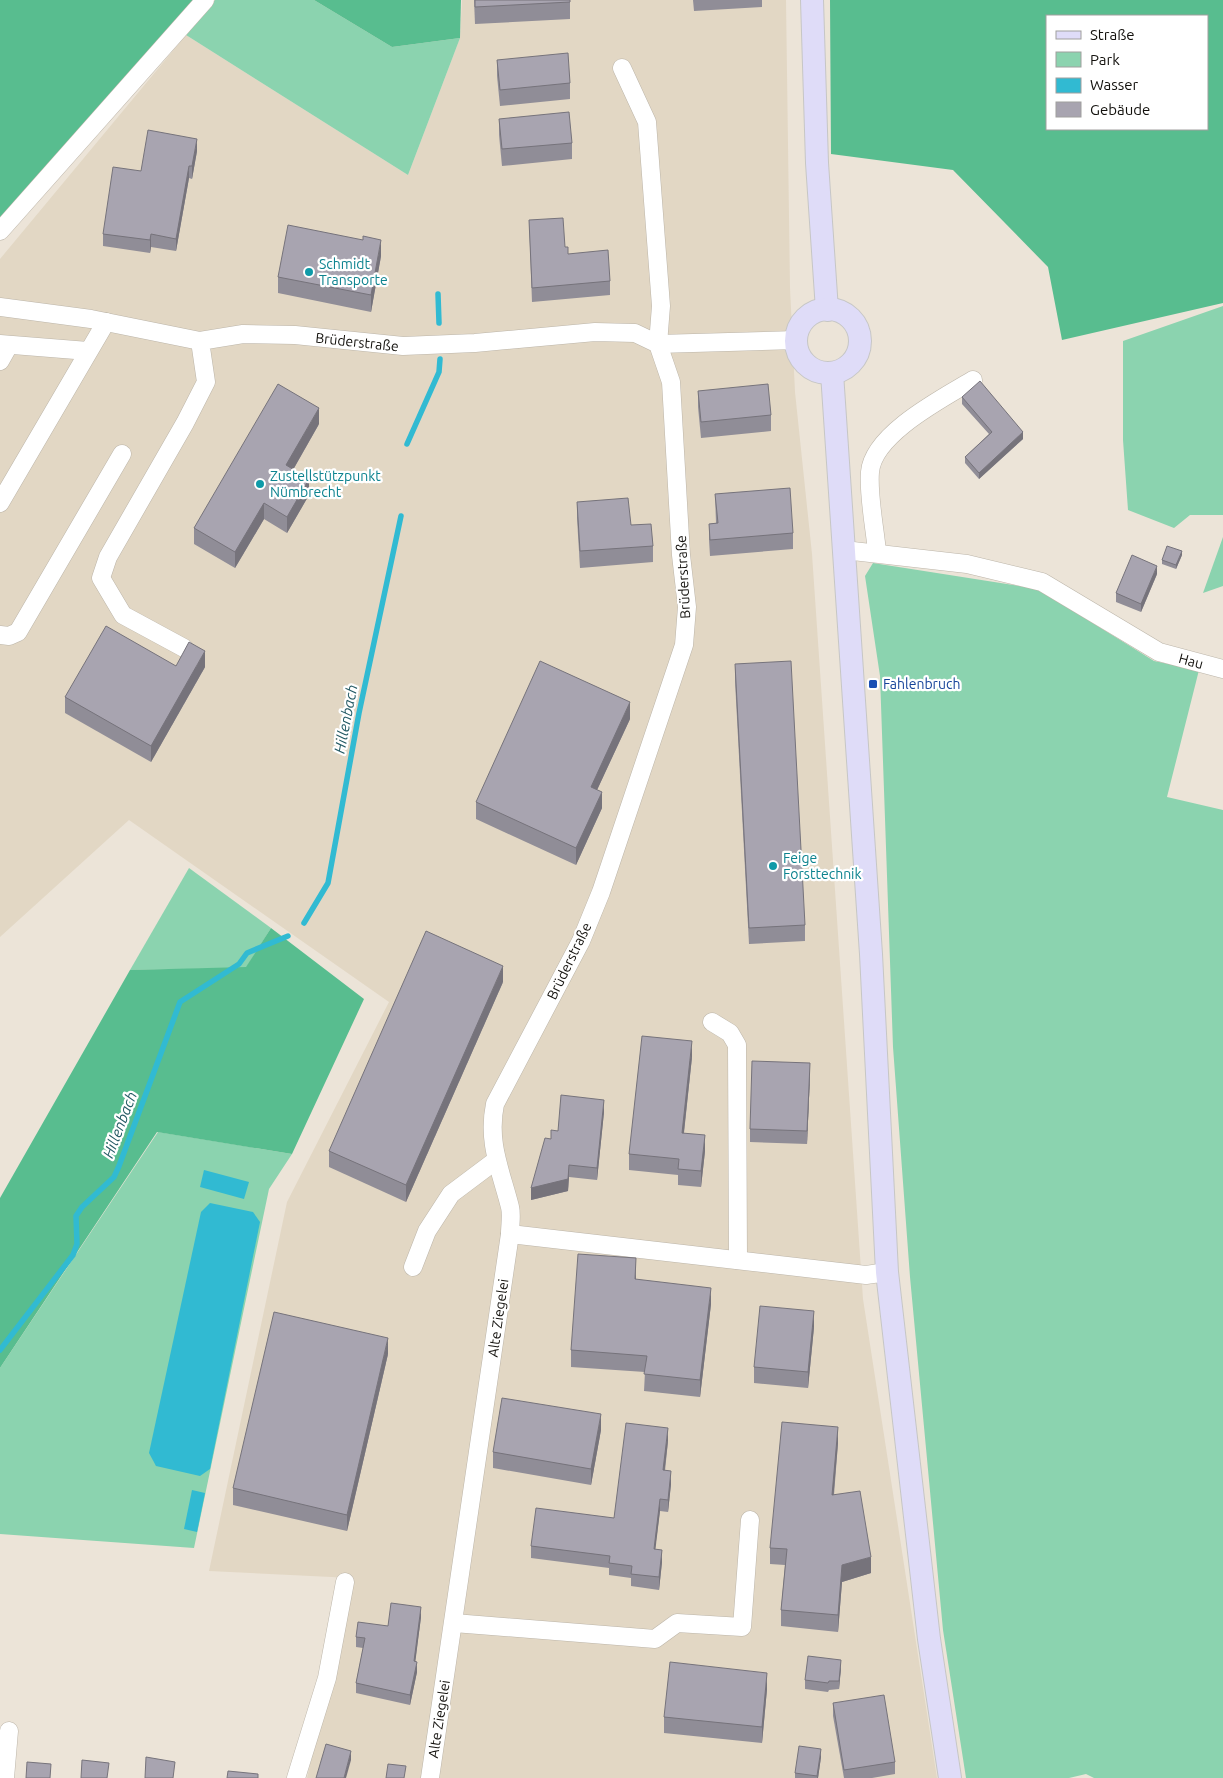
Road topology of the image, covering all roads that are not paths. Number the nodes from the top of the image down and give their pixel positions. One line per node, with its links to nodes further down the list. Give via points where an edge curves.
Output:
1 (205, 0): 4 (street)
2 (812, 0): 6 (main road)
3 (622, 68): 10 (street, via 647,122 661,306)
4 (0, 231)
5 (0, 307): 7 (street, Brüderstraße)
6 (827, 310): 8 (main road, via 811,315 803,322); 14 (main road, via 842,312 850,318 860,338 855,359 847,367)
7 (106, 322): 9 (street, Brüderstraße); 12 (street)
8 (797, 340): 10 (street); 14 (main road, via 802,359 809,366)
9 (200, 341): 10 (street, Brüderstraße, via 243,334 295,335 402,346 595,332 635,333); 21 (street, via 206,382 108,556 101,578 123,614)
10 (658, 344): 24 (street, Brüderstraße, via 671,382 687,607 684,645 588,925 495,1104)
11 (4, 345): 12 (street); 13 (street)
12 (88, 351): 17 (street)
13 (0, 361)
14 (832, 373): 18 (main road)
15 (973, 380): 19 (street, via 907,422 882,443 870,471)
16 (122, 454): 20 (street, via 18,632)
17 (0, 504)
18 (844, 550): 19 (street); 28 (main road, via 871,954)
19 (878, 552): 22 (street, Hau, via 967,564 1042,582 1159,652)
20 (0, 636)
21 (184, 648)
22 (1223, 670)
23 (712, 1022): 26 (street, via 730,1033 737,1045)
24 (495, 1161): 25 (street, Brüderstraße, via 510,1209); 27 (street, via 451,1194 428,1230)
25 (510, 1234): 26 (street); 31 (street, Alte Ziegelei)
26 (738, 1260): 28 (street, via 866,1275)
27 (413, 1267)
28 (887, 1272): 36 (main road, via 929,1639)
29 (750, 1520): 31 (street, via 742,1627 677,1623 655,1639)
30 (345, 1582): 34 (street, via 327,1678)
31 (454, 1623): 35 (street, Alte Ziegelei)
32 (9, 1731): 33 (street)
33 (5, 1778)
34 (296, 1778)
35 (430, 1778)
36 (950, 1778)

